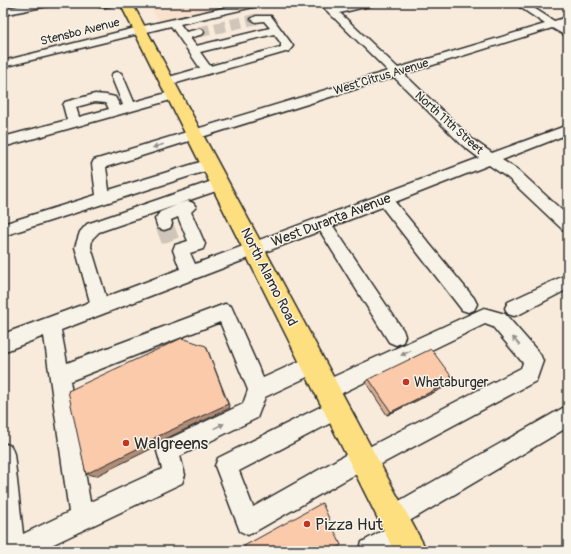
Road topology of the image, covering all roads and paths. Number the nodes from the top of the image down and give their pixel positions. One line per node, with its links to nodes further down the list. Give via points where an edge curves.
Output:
1 (47, 3): 9 (street)
2 (99, 3): 3 (street)
3 (109, 3)
4 (126, 3): 15 (main road, North Alamo Road)
5 (258, 3): 13 (street, Stensbo Avenue)
6 (324, 3): 10 (street, North 11th Street)
7 (369, 3): 10 (street)
8 (519, 3): 14 (street)
9 (3, 12)
10 (333, 12): 23 (street, North 11th Street)
11 (256, 19): 16 (street, via 267,18)
12 (568, 20): 14 (street, West Citrus Avenue)
13 (174, 22): 15 (street, Stensbo Avenue); 19 (street)
14 (554, 25): 18 (street); 23 (street, West Citrus Avenue)
15 (140, 30): 21 (street, Stensbo Avenue); 25 (main road, North Alamo Road)
16 (275, 30): 20 (street); 22 (street, via 286,43 285,49)
17 (199, 32): 19 (street)
18 (568, 34)
19 (183, 36): 20 (street)
20 (193, 50): 22 (street)
21 (3, 64)
22 (207, 70): 25 (street)
23 (395, 73): 30 (street, West Citrus Avenue); 32 (street, North 11th Street, via 467,142)
24 (117, 76): 26 (street)
25 (170, 89): 26 (street); 30 (main road, North Alamo Road)
26 (130, 108): 27 (street)
27 (116, 111): 28 (street); 28 (street, via 111,100 103,97 69,105)
28 (74, 123): 31 (street)
29 (568, 129): 32 (street, West Duranta Avenue)
30 (195, 135): 33 (main road, North Alamo Road); 35 (street, West Citrus Avenue, one-way to 35, via 99,164)
31 (3, 142)
32 (490, 158): 38 (street, West Duranta Avenue); 42 (street, North 11th Street, via 513,174)
33 (210, 164): 34 (street); 36 (main road, North Alamo Road)
34 (175, 175): 35 (street, via 150,176 116,185); 37 (street)
35 (101, 178): 37 (street)
36 (223, 189): 39 (street); 44 (main road, North Alamo Road); 48 (street, via 93,228 87,233 83,247)
37 (104, 198): 43 (street)
38 (384, 199): 40 (street, West Duranta Avenue); 47 (street)
39 (182, 209): 41 (street, via 165,216); 45 (street, via 196,244 177,247)
40 (323, 223): 44 (street, West Duranta Avenue); 51 (street)
41 (164, 224)
42 (568, 225)
43 (3, 230)
44 (254, 249): 45 (street, West Duranta Avenue); 53 (main road, North Alamo Road)
45 (190, 273): 48 (street, West Duranta Avenue)
46 (568, 281): 49 (street)
47 (468, 304)
48 (100, 307): 50 (street, West Duranta Avenue)
49 (514, 308)
50 (51, 325): 52 (street, West Duranta Avenue); 54 (street)
51 (396, 336)
52 (3, 343)
53 (313, 364): 55 (street); 56 (main road, North Alamo Road)
54 (58, 376): 55 (street, via 225,312); 61 (street)
55 (258, 390): 61 (street, one-way to 55, via 174,475 168,451 250,411)
56 (327, 390): 57 (main road, North Alamo Road); 60 (street, one-way to 56, via 529,374 532,361 499,320 484,316)
57 (337, 409): 60 (main road, North Alamo Road); 60 (street, via 226,466 248,523)
58 (568, 415): 62 (street)
59 (3, 454): 63 (street)
60 (363, 460): 62 (main road, North Alamo Road)
61 (81, 518): 63 (street)
62 (402, 534): 64 (street)
63 (13, 551)
64 (371, 551)

